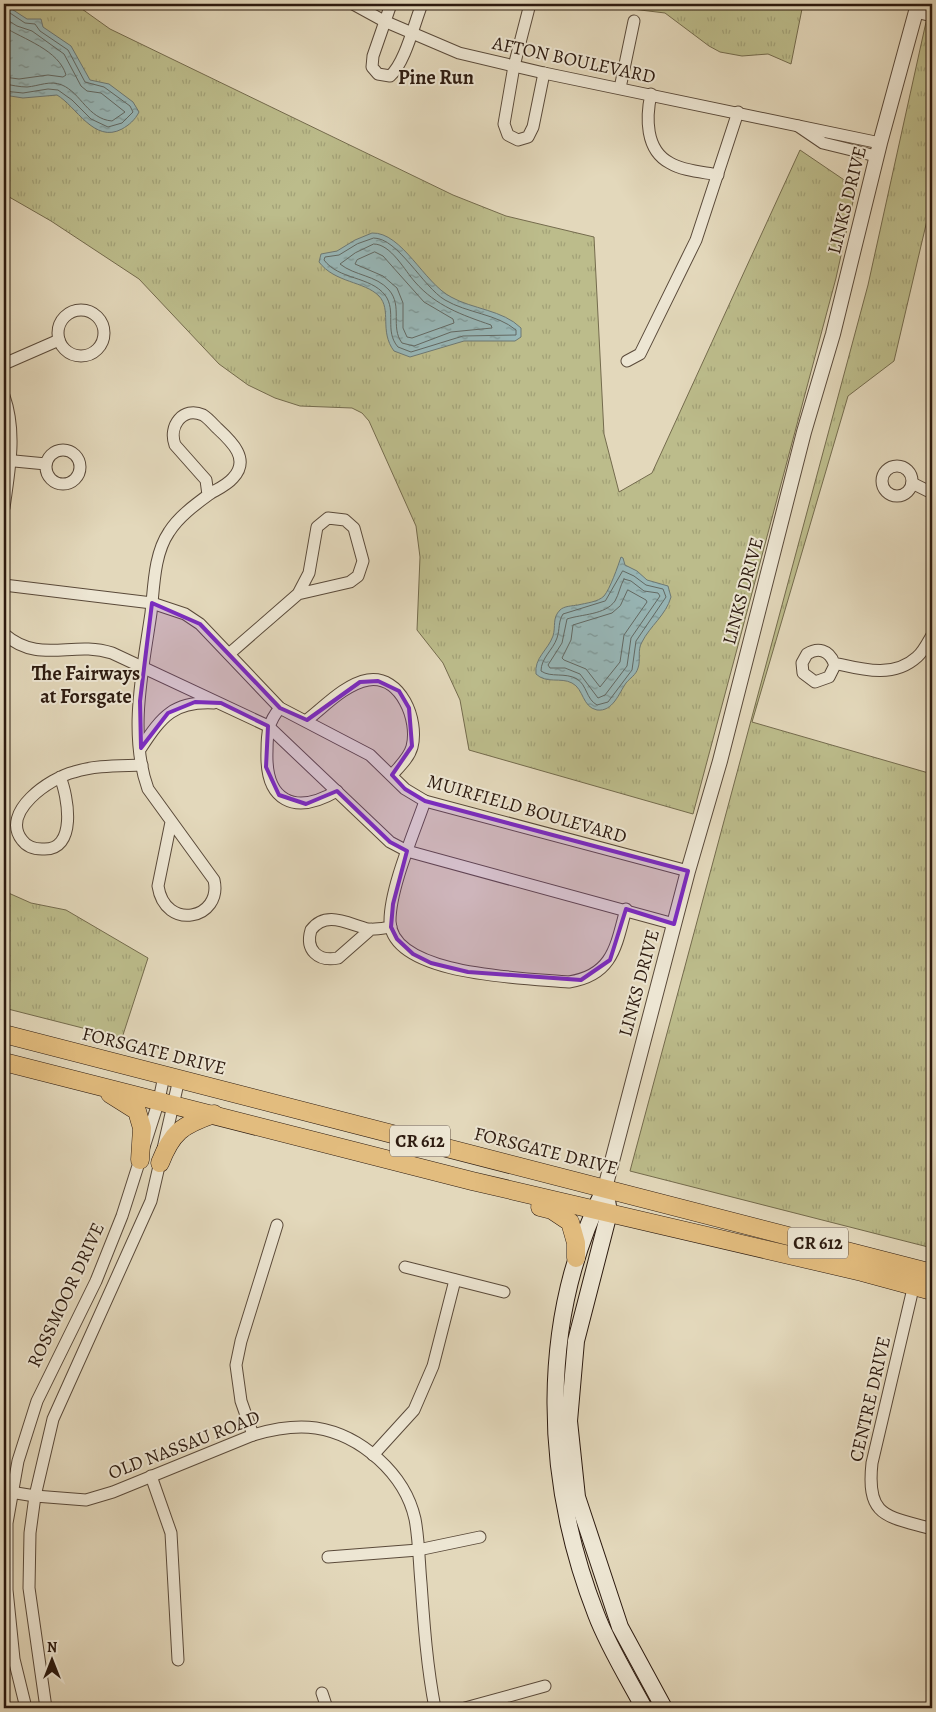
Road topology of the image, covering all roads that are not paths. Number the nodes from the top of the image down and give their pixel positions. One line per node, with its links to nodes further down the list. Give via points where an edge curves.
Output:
1 (353, 4): 7 (street, AFTON BOULEVARD)
2 (391, 4): 7 (street)
3 (422, 4): 9 (street)
4 (530, 4): 10 (street)
5 (917, 8): 6 (street); 15 (street, LINKS DRIVE)
6 (932, 16)
7 (384, 21): 9 (street, AFTON BOULEVARD); 9 (street, via 373,56 372,67 378,74 390,76 396,70)
8 (634, 21): 12 (street)
9 (410, 33): 10 (street, AFTON BOULEVARD, via 458,53)
10 (514, 66): 11 (street, AFTON BOULEVARD); 11 (street, via 504,124 508,135 518,140 528,137 533,127)
11 (544, 73): 12 (street, AFTON BOULEVARD)
12 (620, 88): 13 (street, AFTON BOULEVARD)
13 (651, 94): 14 (street, AFTON BOULEVARD); 16 (street, via 648,127 653,145 662,159)
14 (738, 112): 15 (street, AFTON BOULEVARD, via 797,125); 16 (street)
15 (878, 150): 47 (street, LINKS DRIVE, via 833,334 799,450 720,761)
16 (718, 175): 18 (street, via 696,240 640,354)
17 (59, 340): 17 (street, via 72,354 90,354 102,341 102,324 89,311 72,312 59,324); 19 (street)
18 (626, 361)
19 (4, 364)
20 (4, 396): 21 (street, via 12,436)
21 (7, 460): 22 (street); 26 (street)
22 (46, 464)
23 (912, 482): 24 (street)
24 (932, 494)
25 (208, 495): 25 (street, via 233,479 240,462 239,454 233,443 204,416 190,414 174,425 173,438 206,480); 29 (street, via 168,533 159,553)
26 (4, 508)
27 (4, 585): 29 (street, MUIRFIELD BOULEVARD)
28 (298, 594): 28 (street, via 350,582 358,576 363,561 354,528 345,520 328,518 317,527 308,573); 32 (street)
29 (152, 603): 32 (street, MUIRFIELD BOULEVARD, via 185,614 200,624); 33 (street)
30 (4, 634): 33 (street, via 15,644 34,650 100,649)
31 (932, 635): 34 (street, via 918,656 904,666 887,670 870,671 834,663 828,653 818,650 807,654 802,663 803,673 815,682 829,677)
32 (229, 654): 36 (street, MUIRFIELD BOULEVARD)
33 (144, 667): 35 (street); 39 (street, via 140,701)
34 (834, 667)
35 (222, 703): 38 (street); 39 (street, via 195,702 168,713)
36 (280, 708): 37 (street, MUIRFIELD BOULEVARD); 38 (street)
37 (307, 720): 41 (street, MUIRFIELD BOULEVARD, via 370,755); 41 (street, via 360,682 369,680 388,684 404,698 409,708 413,734 408,756)
38 (268, 726): 43 (street); 43 (street, via 266,767 268,777 279,794 296,803 306,804)
39 (141, 748): 40 (street)
40 (142, 766): 42 (street, via 101,767); 45 (street, via 148,790)
41 (392, 775): 44 (street, MUIRFIELD BOULEVARD, via 405,789)
42 (60, 777): 42 (street, via 21,807 17,814 18,832 22,840 33,848 48,850 65,835 68,805)
43 (337, 791): 46 (street, via 390,842)
44 (426, 801): 46 (street); 47 (street, MUIRFIELD BOULEVARD)
45 (171, 822): 45 (street, via 158,886 160,896 163,904 176,913 200,913 215,896 214,880)
46 (406, 851): 48 (street); 50 (street, via 392,904)
47 (688, 872): 49 (street, LINKS DRIVE)
48 (626, 909): 49 (street); 50 (street, via 610,960 592,975 569,982 468,972 431,963 413,954 397,939)
49 (674, 924): 61 (street, LINKS DRIVE)
50 (391, 927): 51 (street)
51 (371, 929): 51 (street, via 324,920 310,930 309,943 314,954 338,958)
52 (4, 1034): 54 (main road, FORSGATE DRIVE / CR 612)
53 (4, 1062): 55 (main road, FORSGATE DRIVE / CR 612)
54 (172, 1077): 56 (street, ROSSMOOR DRIVE); 61 (main road, FORSGATE DRIVE / CR 612)
55 (80, 1080): 56 (main road, FORSGATE DRIVE / CR 612); 58 (main road, via 137,1111 142,1128)
56 (166, 1102): 57 (main road, FORSGATE DRIVE / CR 612); 58 (street, ROSSMOOR DRIVE); 59 (street, ROSSMOOR DRIVE)
57 (214, 1114): 59 (main road, via 182,1127 168,1142); 60 (main road, FORSGATE DRIVE / CR 612)
58 (140, 1160): 64 (street, ROSSMOOR DRIVE)
59 (160, 1163): 66 (street, ROSSMOOR DRIVE, via 151,1201)
60 (472, 1181): 62 (main road, FORSGATE DRIVE / CR 612); 65 (main road, via 509,1199 563,1215 574,1230)
61 (605, 1188): 62 (main road); 68 (main road, FORSGATE DRIVE / CR 612)
62 (601, 1212): 65 (main road); 68 (main road, FORSGATE DRIVE / CR 612); 92 (main road, via 576,1341 569,1421 577,1497 620,1627)
63 (277, 1225): 74 (street, via 236,1366 241,1401)
64 (106, 1255): 66 (street); 72 (street, ROSSMOOR DRIVE)
65 (576, 1258): 91 (main road, via 556,1362 555,1403 562,1492 596,1616)
66 (123, 1266): 73 (street, ROSSMOOR DRIVE)
67 (405, 1267): 69 (street)
68 (921, 1276): 70 (main road, FORSGATE DRIVE / CR 612); 79 (street, CENTRE DRIVE, via 872,1463 870,1482 874,1502 881,1512)
69 (455, 1280): 71 (street); 75 (street, via 433,1366 414,1410)
70 (932, 1291)
71 (504, 1292)
72 (32, 1413): 73 (street); 77 (street, ROSSMOOR DRIVE)
73 (53, 1419): 78 (street, ROSSMOOR DRIVE)
74 (253, 1435): 75 (street, OLD NASSAU ROAD, via 275,1429 316,1428 354,1441); 76 (street, OLD NASSAU ROAD)
75 (373, 1454): 81 (street, OLD NASSAU ROAD, via 393,1475 406,1498 414,1517)
76 (151, 1476): 78 (street, OLD NASSAU ROAD, via 86,1500); 83 (street, via 171,1533)
77 (7, 1492): 78 (street, OLD NASSAU ROAD); 86 (street, ROSSMOOR DRIVE, via 7,1590 14,1659)
78 (35, 1496): 87 (street, ROSSMOOR DRIVE, via 30,1533 29,1588)
79 (932, 1529)
80 (480, 1537): 81 (street)
81 (418, 1550): 82 (street); 89 (street, OLD NASSAU ROAD, via 429,1679)
82 (328, 1557)
83 (178, 1660)
84 (545, 1686): 90 (street)
85 (322, 1693): 88 (street)
86 (26, 1708)
87 (46, 1708)
88 (327, 1708)
89 (435, 1708)
90 (465, 1708)
91 (644, 1708)
92 (664, 1708)

